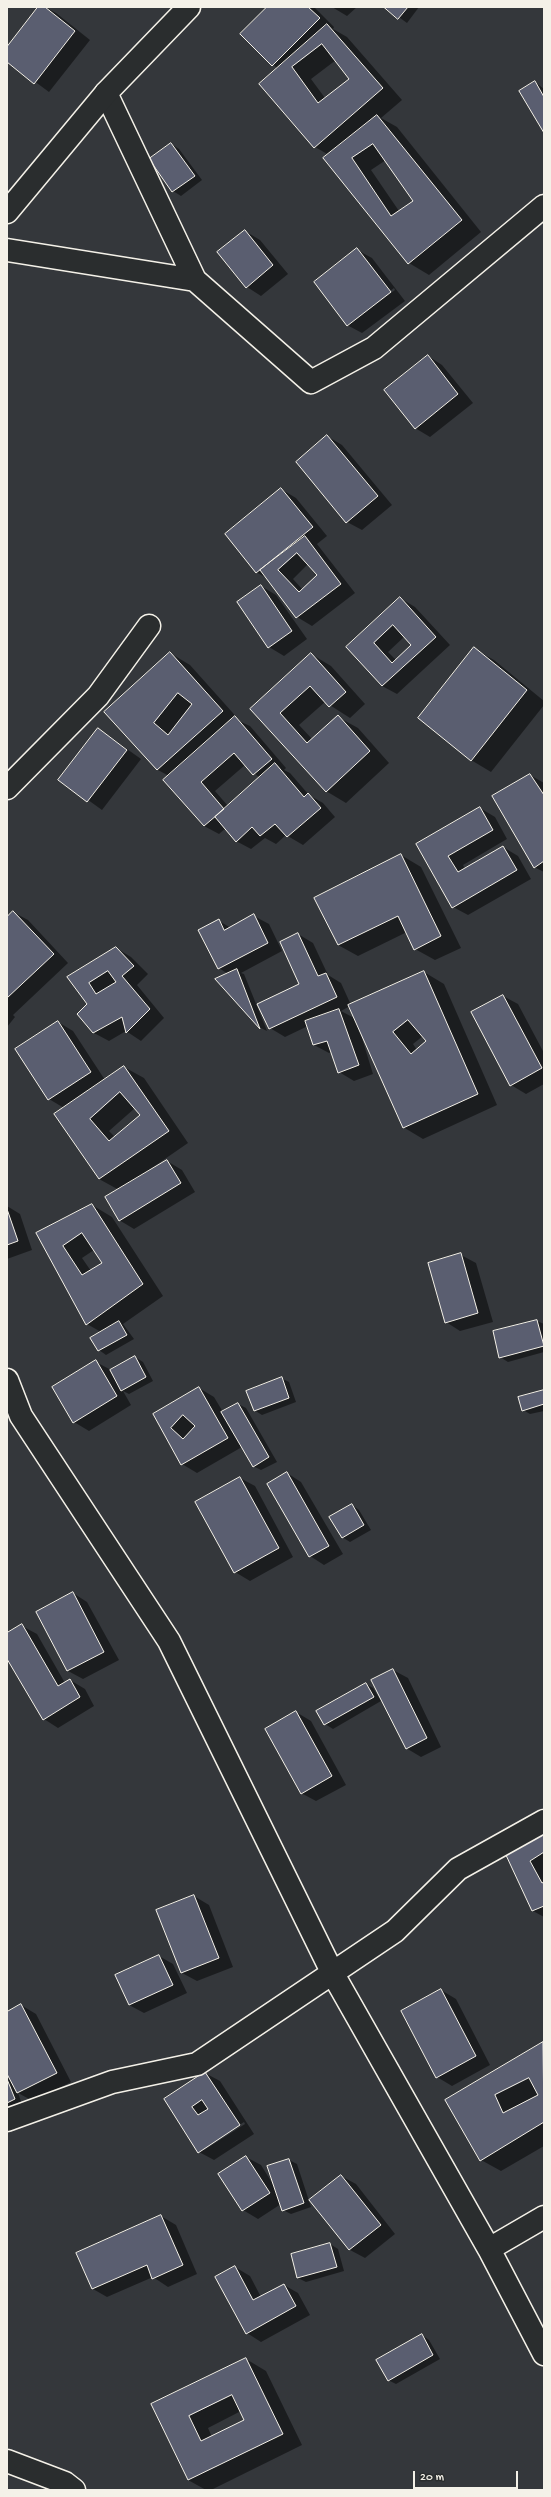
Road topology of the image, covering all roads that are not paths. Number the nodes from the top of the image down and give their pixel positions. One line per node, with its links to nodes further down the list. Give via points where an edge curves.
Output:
1 (189, 7): 2 (street)
2 (106, 93): 4 (street); 6 (street)
3 (544, 206): 6 (street, via 374,348 311,382)
4 (7, 212)
5 (7, 250): 6 (street)
6 (195, 280)
7 (149, 626): 8 (street, via 98,696)
8 (7, 788)
9 (7, 1380): 11 (street, via 21,1416 169,1641)
10 (544, 1821): 11 (street, via 458,1869 396,1931)
11 (333, 1974): 12 (street, via 197,2064 112,2082); 14 (street)
12 (7, 2120)
13 (544, 2217): 14 (street)
14 (489, 2249): 15 (street)
15 (544, 2354)
16 (7, 2461): 17 (street)
17 (74, 2490)

